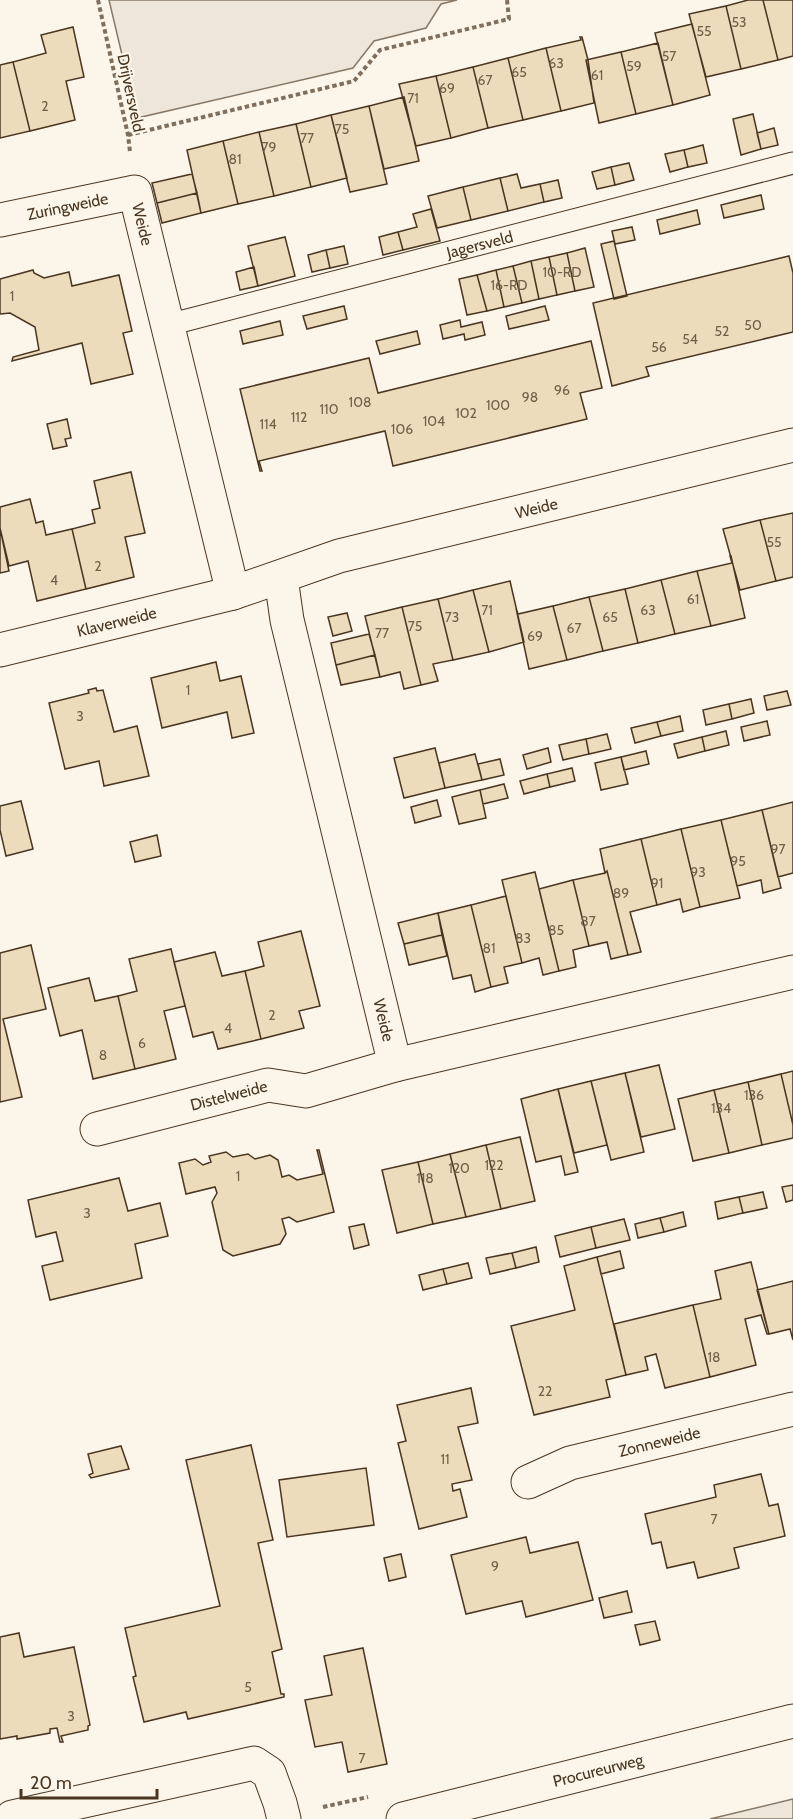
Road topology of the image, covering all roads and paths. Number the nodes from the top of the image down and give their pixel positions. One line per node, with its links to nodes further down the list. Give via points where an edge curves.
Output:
1 (98, 0): 3 (path, Drijversveld)
2 (507, 0): 3 (path, via 509,19 380,50 354,81)
3 (128, 135): 5 (path, Drijversveld)
4 (793, 163): 7 (lane, Jagersveld)
5 (135, 192): 6 (street, Zuringweide); 7 (street, Weide)
6 (0, 220)
7 (168, 325): 10 (street, Weide)
8 (793, 445): 9 (street, Weide, via 339,555)
9 (280, 578): 10 (street, Weide); 13 (street, Weide)
10 (233, 593): 11 (street, Klaverweide)
11 (0, 650)
12 (793, 972): 13 (street, Weide)
13 (395, 1065): 14 (street, Distelweide, via 306,1091 268,1085)
14 (97, 1129)
15 (793, 1409): 16 (street, Zonneweide, via 570,1463)
16 (528, 1482)
17 (793, 1720): 20 (street, Procureurweg)
18 (12, 1817): 19 (street, via 254,1763 269,1773)
19 (284, 1819)
20 (404, 1819)

